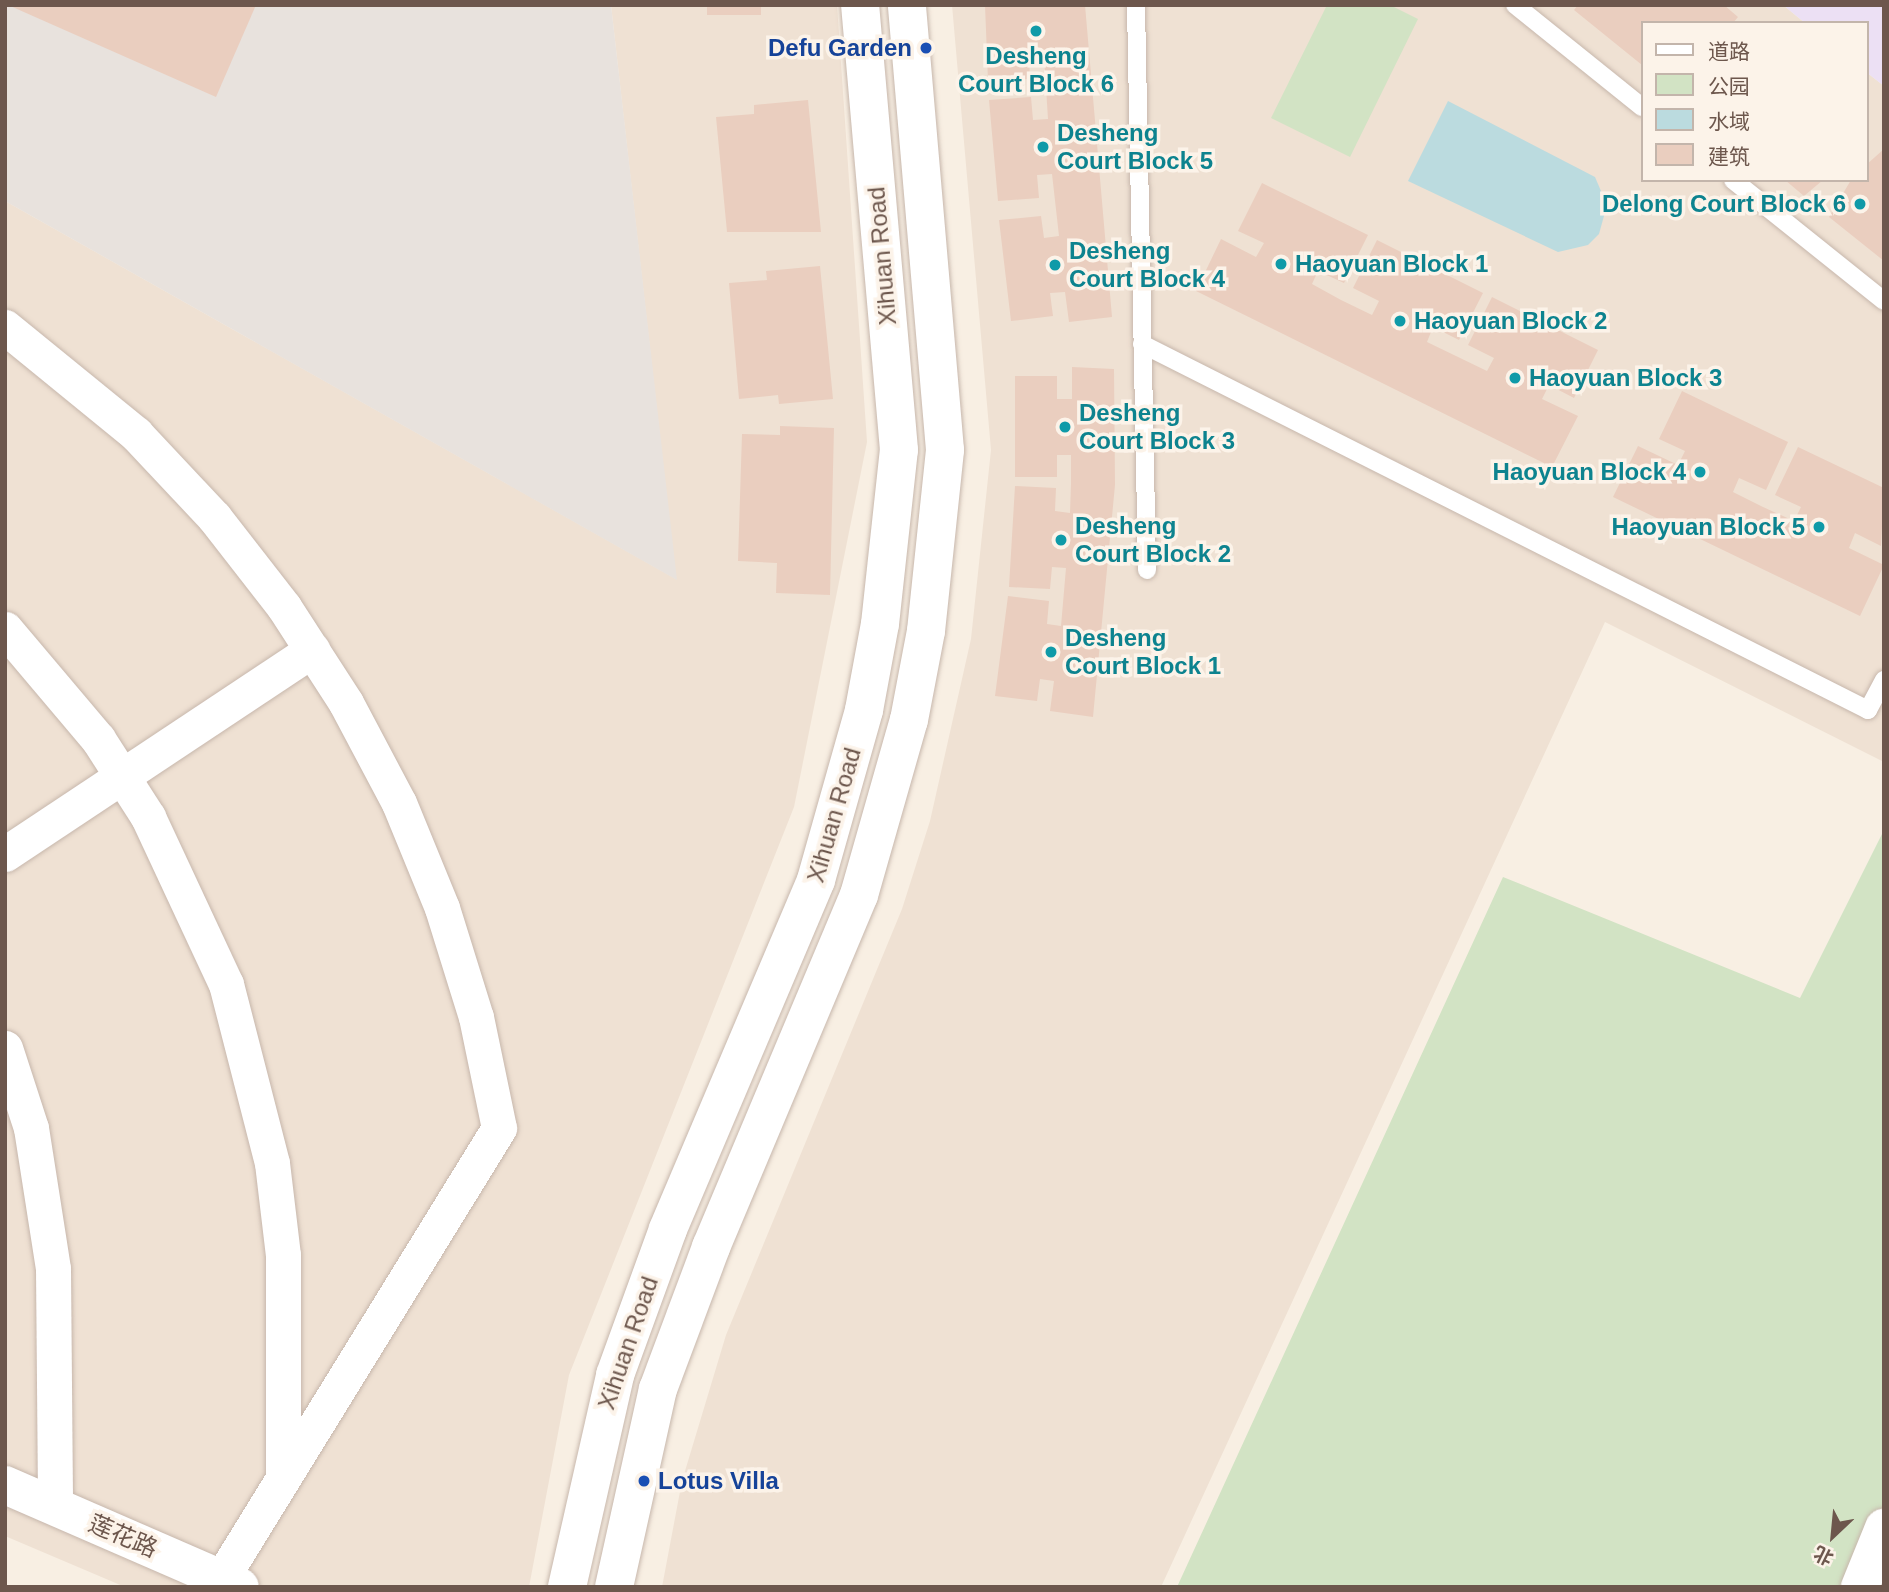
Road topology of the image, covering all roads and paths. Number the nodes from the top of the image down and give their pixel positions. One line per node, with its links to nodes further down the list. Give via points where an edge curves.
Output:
1 (860, 5): 22 (main road, Xihuan Road, via 899,450 880,624 860,722 816,880 619,1363 593,1451)
2 (906, 5): 23 (main road, Xihuan Road, via 945,450 926,631 909,720 859,895 711,1247 658,1389)
3 (1136, 5): 9 (lane)
4 (1515, 5): 5 (lane)
5 (1640, 105)
6 (1735, 182): 7 (lane)
7 (1884, 301)
8 (5, 327): 12 (street, via 136,435 214,517)
9 (1142, 344): 10 (lane); 13 (lane, via 1868,710)
10 (1147, 570)
11 (5, 629): 14 (street)
12 (312, 650): 14 (street); 17 (street, via 399,803 442,908 476,1017 499,1128)
13 (1884, 680)
14 (122, 776): 15 (street); 17 (street, via 191,899 254,1073 283,1255)
15 (5, 854)
16 (5, 1048): 19 (street, via 31,1128 52,1258)
17 (283, 1478): 21 (street)
18 (5, 1485): 19 (main road, 莲花路)
19 (55, 1507): 21 (main road, 莲花路)
20 (1884, 1528): 24 (main road)
21 (230, 1583)
22 (568, 1587)
23 (614, 1587)
24 (1860, 1587)

